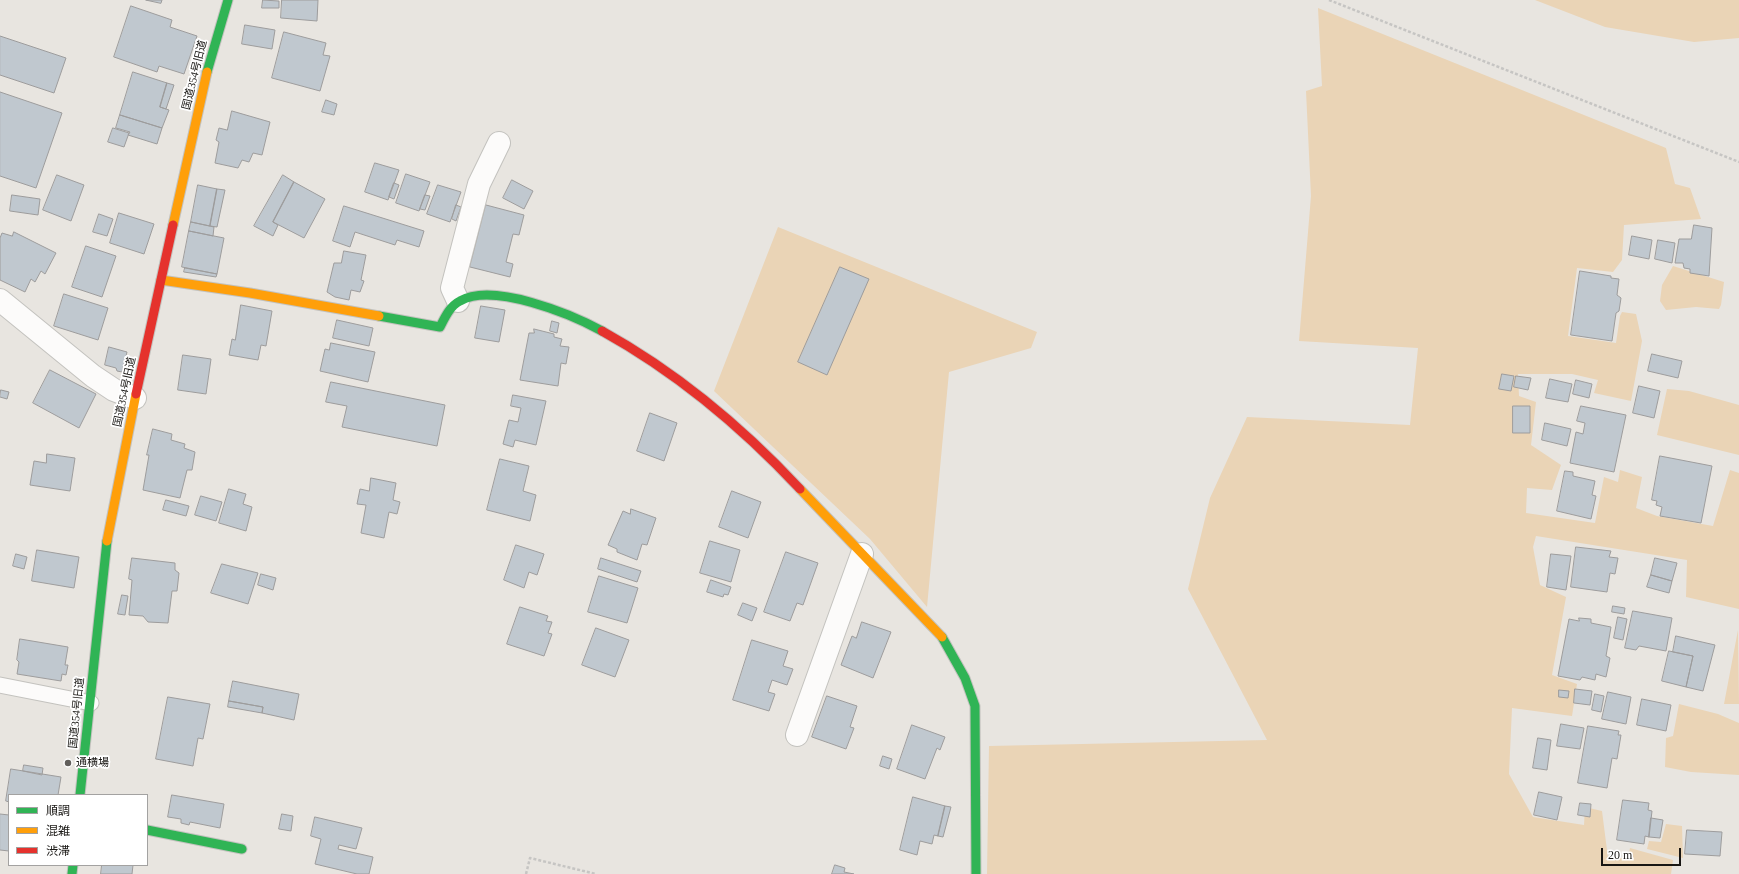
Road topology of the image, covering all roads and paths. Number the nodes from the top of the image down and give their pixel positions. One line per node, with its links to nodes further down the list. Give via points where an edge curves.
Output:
1 (1329, 0): 4 (path)
2 (226, 1): 5 (street, 国道354号旧道)
3 (499, 143): 7 (street, via 479,184 454,280 452,288)
4 (1739, 162)
5 (161, 280): 7 (street, via 440,327 450,308); 8 (street, 国道354号旧道)
6 (0, 300): 8 (street, via 93,376 114,390)
7 (458, 301): 9 (street, via 474,295 502,296 528,301 568,315 626,344 683,383 755,443)
8 (135, 398): 11 (street, 国道354号旧道, via 107,542)
9 (862, 554): 12 (street); 18 (street, via 941,636 966,678 975,706)
10 (0, 685): 11 (lane)
11 (91, 703): 13 (street, 国道354号旧道)
12 (798, 735)
13 (80, 794)
14 (148, 830): 15 (street)
15 (242, 849)
16 (526, 874): 17 (path, via 530,858)
17 (596, 874)
18 (976, 874)

